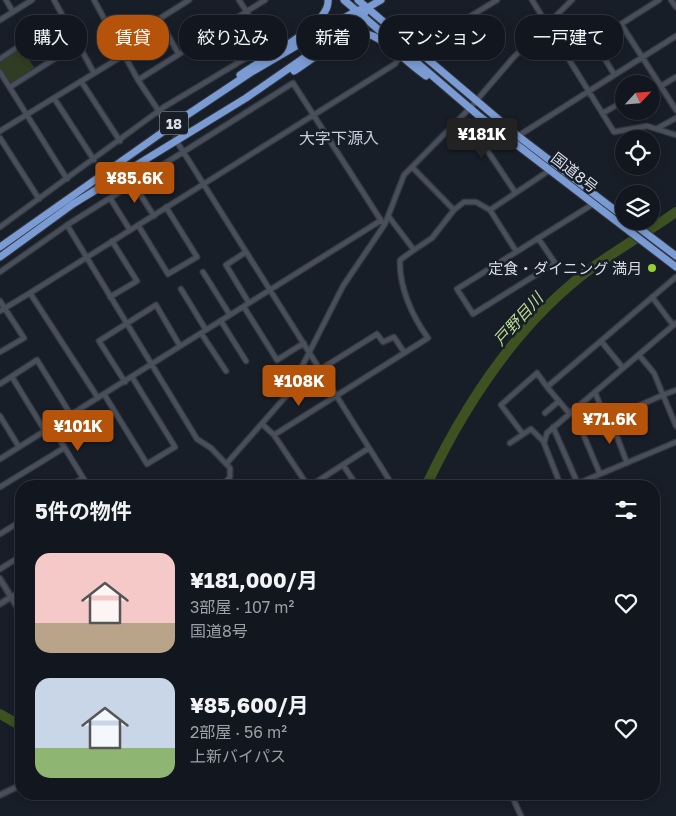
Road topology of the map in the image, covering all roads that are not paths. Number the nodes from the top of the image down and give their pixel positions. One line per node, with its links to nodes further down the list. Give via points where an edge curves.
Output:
1 (6, 0): 20 (street)
2 (32, 0): 20 (street)
3 (54, 0): 22 (street)
4 (94, 0): 23 (street)
5 (189, 0): 36 (street, via 159,19)
6 (239, 0): 21 (street)
7 (265, 0): 21 (street)
8 (328, 0): 69 (highway, via 327,10 316,25 249,68)
9 (344, 0): 19 (highway)
10 (358, 0): 18 (highway, 国道8号)
11 (380, 0): 18 (highway)
12 (497, 0): 26 (street)
13 (532, 0): 27 (street)
14 (572, 0): 28 (street)
15 (659, 0): 37 (street, via 621,24)
16 (671, 0): 17 (street)
17 (676, 7)
18 (367, 8): 19 (highway, 18); 25 (highway); 29 (highway, 国道8号)
19 (356, 10): 24 (highway); 69 (highway, 18)
20 (13, 12): 30 (street)
21 (247, 12): 36 (street); 65 (street, via 268,45 186,92)
22 (62, 15)
23 (102, 15)
24 (361, 15)
25 (364, 15)
26 (472, 15)
27 (541, 15)
28 (556, 15)
29 (379, 18)
30 (0, 20)
31 (369, 23): 32 (highway)
32 (379, 32)
33 (676, 36): 37 (street)
34 (379, 40): 60 (highway, via 356,34 343,39 284,78)
35 (15, 49): 38 (street)
36 (178, 54): 54 (street)
37 (642, 56): 52 (street); 56 (street)
38 (0, 59)
39 (515, 59): 61 (street)
40 (53, 60): 57 (street)
41 (87, 60): 51 (street)
42 (116, 60): 51 (street)
43 (127, 60): 54 (street)
44 (301, 60): 60 (highway, 18)
45 (398, 60): 68 (street)
46 (408, 60): 63 (highway, 国道8号)
47 (427, 60): 61 (highway, 国道8号)
48 (569, 60): 58 (street)
49 (605, 60): 52 (street)
50 (0, 72): 57 (street)
51 (94, 73): 55 (street)
52 (614, 74): 58 (street)
53 (676, 76): 56 (street)
54 (138, 80): 65 (street)
55 (81, 81): 59 (street); 78 (street)
56 (661, 86): 64 (street)
57 (10, 87): 67 (street)
58 (588, 90): 66 (street); 76 (street)
59 (54, 98): 67 (street); 81 (street)
60 (246, 98): 111 (highway, 18, via 73,204)
61 (476, 102): 63 (street); 76 (highway, 国道8号)
62 (615, 107): 66 (street)
63 (470, 108): 72 (street); 83 (highway, 国道8号)
64 (676, 110)
65 (158, 112): 71 (street); 78 (street)
66 (603, 114): 73 (street, via 614,132 647,126)
67 (26, 115): 74 (street); 84 (street)
68 (313, 115): 80 (street, via 292,82); 86 (street); 97 (street)
69 (184, 117): 106 (highway, 18)
70 (676, 118): 73 (street)
71 (164, 119)
72 (459, 119): 82 (street); 87 (street, via 485,147)
73 (658, 128): 75 (street)
74 (0, 131)
75 (676, 135)
76 (518, 136): 92 (highway, 国道8号)
77 (0, 138): 89 (street)
78 (120, 141): 81 (street)
79 (179, 145): 80 (street)
80 (184, 152): 85 (street); 86 (street)
81 (94, 160): 84 (street)
82 (412, 167): 93 (street); 96 (street, via 400,182)
83 (550, 170): 87 (street); 90 (highway, 国道8号)
84 (67, 179): 89 (street)
85 (133, 183): 88 (street); 95 (street)
86 (204, 184): 91 (street); 109 (street)
87 (515, 192): 94 (street)
88 (110, 198): 99 (street); 102 (street)
89 (39, 199): 101 (street)
90 (593, 204): 104 (street); 113 (highway, 国道8号)
91 (166, 208): 95 (street); 100 (street, via 197,257 168,274)
92 (615, 209)
93 (454, 210): 94 (street, via 467,200); 107 (street, via 432,238)
94 (490, 210): 108 (street)
95 (154, 216): 100 (street)
96 (389, 217): 98 (street); 107 (street)
97 (380, 221): 98 (street); 118 (street)
98 (385, 224): 135 (street, via 343,286)
99 (67, 225): 112 (street); 114 (street)
100 (138, 225): 102 (street)
101 (0, 227)
102 (130, 230): 105 (street)
103 (642, 230): 110 (highway)
104 (538, 238): 108 (street); 108 (street, via 555,263 473,314 457,289)
105 (112, 241): 112 (street); 120 (street, via 137,281)
106 (0, 247)
107 (414, 250): 137 (street, via 400,260 399,268 410,309 428,338)
108 (516, 251)
109 (246, 252): 118 (street); 123 (street, via 226,265)
110 (676, 256)
111 (0, 257)
112 (86, 257): 119 (street); 120 (street)
113 (676, 267)
114 (0, 272)
115 (203, 272): 126 (street)
116 (676, 277): 121 (street)
117 (181, 289): 130 (street)
118 (270, 290): 123 (street); 133 (street)
119 (30, 293): 125 (street); 154 (street)
120 (110, 297): 128 (street)
121 (652, 297): 129 (street); 132 (street)
122 (0, 301): 125 (street)
123 (249, 303): 124 (street)
124 (244, 306): 126 (street); 133 (street, via 277,360)
125 (2, 310): 136 (street, via 24,338)
126 (230, 315): 127 (street)
127 (220, 321): 130 (street); 139 (street)
128 (127, 323): 134 (street, via 156,305); 140 (street); 146 (street, via 99,341)
129 (675, 324): 138 (street)
130 (206, 330): 131 (street)
131 (201, 333): 134 (street); 143 (street)
132 (601, 341): 141 (street); 148 (street)
133 (304, 343): 135 (street)
134 (180, 346): 140 (street)
135 (309, 351): 142 (street); 161 (street, via 288,394)
136 (0, 352)
137 (404, 352): 142 (street, via 394,337 383,342 377,334); 152 (street)
138 (639, 355): 141 (street); 153 (street, via 654,373)
139 (246, 361)
140 (153, 364): 145 (street); 176 (street, via 197,439)
141 (623, 368): 150 (street)
142 (321, 369): 152 (street)
143 (226, 372)
144 (12, 377): 147 (street); 158 (street, via 37,360); 165 (street)
145 (132, 377): 146 (street); 151 (street, via 175,447 147,464)
146 (125, 382): 151 (street)
147 (0, 384)
148 (548, 387): 155 (street); 167 (street, via 537,373 501,405)
149 (676, 390): 153 (street)
150 (594, 392): 156 (street); 160 (street)
151 (104, 394): 154 (street)
152 (336, 394): 166 (street); 173 (street)
153 (663, 395): 160 (street); 162 (street)
154 (98, 398): 158 (street)
155 (559, 401): 156 (street); 157 (street)
156 (571, 412): 164 (street); 179 (street)
157 (545, 414)
158 (71, 415): 163 (street)
159 (0, 416): 171 (street)
160 (606, 420): 177 (street, via 616,434)
161 (262, 424): 166 (street); 176 (street)
162 (676, 426)
163 (52, 427): 165 (street); 172 (street)
164 (552, 427): 168 (street); 188 (street)
165 (45, 431): 171 (street)
166 (274, 434): 183 (street)
167 (523, 434): 168 (street, via 531,429); 170 (street)
168 (544, 442): 187 (street)
169 (676, 442): 177 (street)
170 (510, 443)
171 (19, 447): 175 (street)
172 (64, 448): 180 (street); 190 (street)
173 (369, 448): 178 (street); 186 (street)
174 (0, 450): 175 (street)
175 (2, 458)
176 (226, 463): 182 (street, via 231,473)
177 (627, 463): 179 (street)
178 (344, 464): 184 (street); 185 (street)
179 (600, 474): 189 (street)
180 (83, 478): 181 (street)
181 (80, 480)
182 (226, 480)
183 (305, 480)
184 (319, 480)
185 (353, 480)
186 (390, 480)
187 (559, 480)
188 (576, 480)
189 (587, 480)
190 (0, 487)
191 (15, 525): 192 (street)
192 (0, 534)
193 (15, 560): 194 (street)
194 (0, 569)
195 (0, 579): 197 (street)
196 (15, 595): 197 (street)
197 (11, 597): 198 (street); 199 (street)
198 (0, 604)
199 (15, 604)
200 (15, 788): 201 (street)
201 (0, 796)
202 (514, 800): 203 (street)
203 (521, 816)

